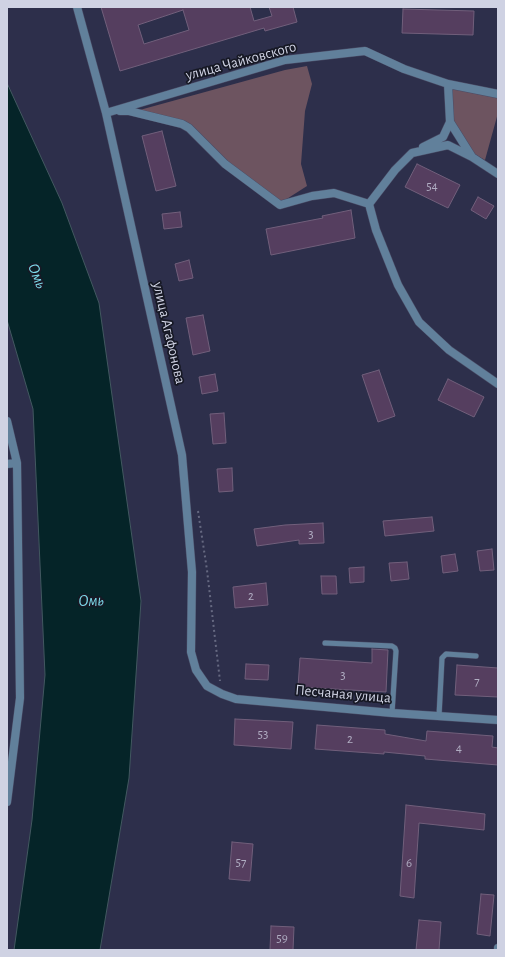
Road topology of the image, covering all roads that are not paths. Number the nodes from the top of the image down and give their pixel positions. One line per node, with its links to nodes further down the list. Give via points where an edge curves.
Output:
1 (78, 7): 4 (street, улица Агафонова)
2 (448, 84): 3 (street, улица Чайковского); 4 (street, улица Чайковского, via 404,69 365,51 285,60); 5 (street)
3 (498, 94)
4 (109, 112): 9 (street, via 129,111 182,124 225,164 280,205 334,193); 16 (street, улица Агафонова, via 182,455 192,572 191,652)
5 (450, 122): 6 (street, via 443,137); 7 (street)
6 (412, 153): 7 (street, via 448,145); 9 (street, via 395,170)
7 (472, 158): 8 (street)
8 (498, 174)
9 (369, 204): 10 (street, via 376,230 398,285 419,322 449,350)
10 (498, 384)
11 (7, 421): 12 (street)
12 (17, 463): 13 (street); 20 (street, via 20,698)
13 (7, 464)
14 (324, 642): 17 (lane, via 394,648 396,651)
15 (476, 656): 18 (lane, via 446,654 442,658)
16 (196, 670): 17 (street, Песчаная улица, via 207,686 236,699)
17 (392, 713): 18 (street, Песчаная улица)
18 (439, 716): 19 (street, Песчаная улица)
19 (498, 720)
20 (7, 802)

